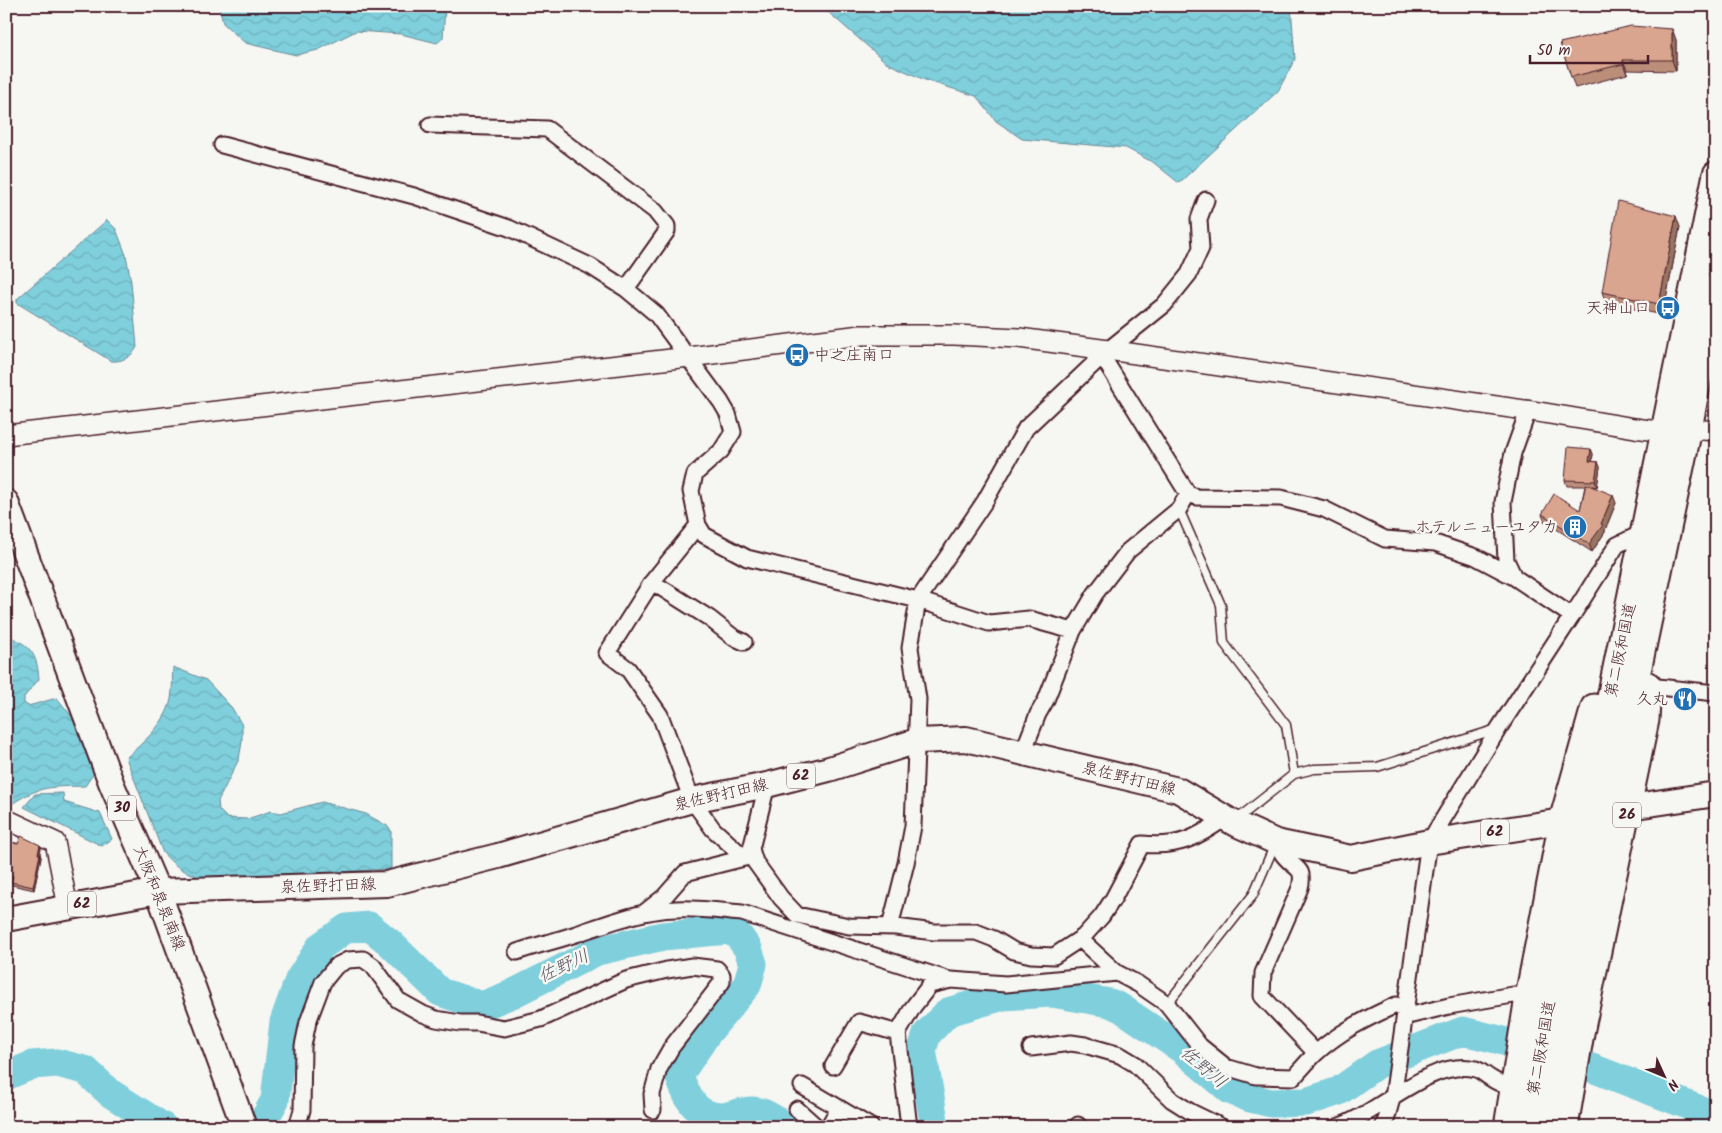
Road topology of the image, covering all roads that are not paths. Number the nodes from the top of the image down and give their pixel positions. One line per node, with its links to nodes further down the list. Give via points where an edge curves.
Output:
1 (430, 125): 6 (street, via 547,129 655,211 667,226 667,232)
2 (222, 145): 6 (street, via 414,196 509,228 590,266)
3 (1716, 174): 12 (highway, 第二阪和国道 / 26)
4 (1206, 200): 7 (street, via 1199,219 1201,248 1189,274 1164,305)
5 (1716, 286): 10 (highway, 第二阪和国道 / 26)
6 (626, 288): 8 (street, via 656,314)
7 (1104, 352): 8 (street, via 1019,338 861,336); 9 (street); 14 (street); 22 (street, via 1026,428 986,501)
8 (689, 357): 13 (street); 17 (street, via 728,414 733,432 721,451 695,474 691,491)
9 (1528, 411): 12 (street); 19 (street, via 1512,453 1503,502 1506,560)
10 (1689, 429): 11 (street); 12 (street); 21 (highway, 第二阪和国道 / 26)
11 (1716, 431)
12 (1664, 432): 18 (highway, 第二阪和国道 / 26)
13 (6, 435)
14 (1188, 494): 16 (street); 19 (street, via 1197,497 1281,498 1324,510 1385,539 1434,543 1468,554)
15 (6, 502): 43 (main road, 大阪和泉泉南線 / 30, via 112,784)
16 (1178, 509): 25 (street, via 1128,551 1095,594); 32 (lane, via 1221,605 1224,643 1286,725)
17 (698, 525): 20 (street); 22 (street, via 704,535 747,558)
18 (1644, 532): 23 (highway, 第二阪和国道 / 26); 24 (street, via 1617,545)
19 (1514, 577): 24 (street)
20 (652, 582): 26 (street); 35 (street, via 607,653 628,669 660,714)
21 (1654, 595): 27 (highway, 26); 36 (highway, 第二阪和国道 / 26)
22 (918, 600): 25 (street, via 989,623 1029,619); 30 (street, via 910,648 918,699)
23 (1629, 608): 36 (highway, 第二阪和国道 / 26); 39 (highway, 26, via 1591,718)
24 (1572, 616): 29 (street)
25 (1073, 631): 31 (street)
26 (744, 642)
27 (1648, 686): 28 (street); 36 (highway, 26, via 1646,720)
28 (1716, 693)
29 (1499, 728): 32 (lane, via 1377,767 1314,769); 41 (street)
30 (917, 741): 31 (main road, 泉佐野打田線 / 62, via 966,739); 33 (main road, 泉佐野打田線 / 62); 49 (street, via 912,826)
31 (1023, 752): 38 (main road, 泉佐野打田線 / 62, via 1178,790)
32 (1294, 774): 38 (lane)
33 (767, 785): 35 (main road, 泉佐野打田線 / 62); 42 (street)
34 (1716, 794): 36 (main road, 泉佐野打田線 / 62)
35 (692, 800): 42 (street, via 713,829); 43 (main road, 泉佐野打田線 / 62, via 387,884)
36 (1608, 811): 39 (main road, 泉佐野打田線 / 62); 46 (highway, 第二阪和国道 / 26); 79 (highway, 26, via 1581,1033)
37 (6, 819): 44 (street, via 55,842)
38 (1229, 820): 40 (main road, 泉佐野打田線 / 62); 50 (street, via 1175,844 1142,844 1102,916)
39 (1562, 821): 41 (main road, 泉佐野打田線 / 62); 55 (highway, 26)
40 (1276, 842): 41 (main road, 泉佐野打田線 / 62, via 1351,858); 54 (lane, via 1253,895); 59 (street, via 1285,857 1301,871 1303,878 1263,973 1262,996)
41 (1429, 842): 56 (street)
42 (749, 857): 45 (street, via 685,873 664,897); 48 (street, via 781,898)
43 (158, 891): 44 (main road, 泉佐野打田線 / 62); 67 (main road, 大阪和泉泉南線 / 30)
44 (68, 907): 47 (main road, 泉佐野打田線 / 62)
45 (644, 912): 48 (street, via 676,908); 51 (street)
46 (1577, 912): 77 (highway, 第二阪和国道 / 26); 78 (highway, 第二阪和国道 / 26, via 1569,998)
47 (6, 918)
48 (793, 921): 49 (street); 53 (street)
49 (890, 927): 50 (street, via 976,932 1014,951 1031,955 1054,956)
50 (1080, 939): 52 (street)
51 (517, 952)
52 (1117, 973): 53 (street, via 1006,984); 54 (street)
53 (951, 980): 57 (street, via 930,985)
54 (1167, 1004): 59 (street, via 1200,1046 1226,1067 1256,1076 1294,1077)
55 (1526, 1005): 56 (street, via 1512,995); 61 (highway, 26)
56 (1404, 1017): 59 (street, via 1396,1005 1340,1034); 63 (street)
57 (898, 1033): 60 (street, via 859,1022); 72 (street)
58 (1030, 1048): 73 (street, via 1071,1043 1120,1055 1136,1064 1172,1100)
59 (1316, 1053)
60 (833, 1066)
61 (1514, 1081): 63 (street, via 1492,1080 1478,1070 1467,1068 1432,1074); 76 (highway, 26)
62 (802, 1086): 64 (street)
63 (1394, 1094): 74 (street, via 1361,1116); 75 (street)
64 (839, 1108): 70 (street); 71 (street)
65 (653, 1110): 68 (street, via 652,1094 659,1069 671,1048 722,982 722,975 717,969 692,966 626,980 541,1019 504,1028 436,1019 423,1014 398,1000 373,966 363,960 348,960 336,966 323,982 308,1022 302,1046 302,1110)
66 (797, 1110): 69 (street)
67 (242, 1120)
68 (297, 1127)
69 (817, 1127)
70 (828, 1127)
71 (871, 1127)
72 (909, 1127)
73 (1222, 1127)
74 (1337, 1127)
75 (1383, 1127)
76 (1507, 1127)
77 (1528, 1127)
78 (1547, 1127)
79 (1565, 1127)

